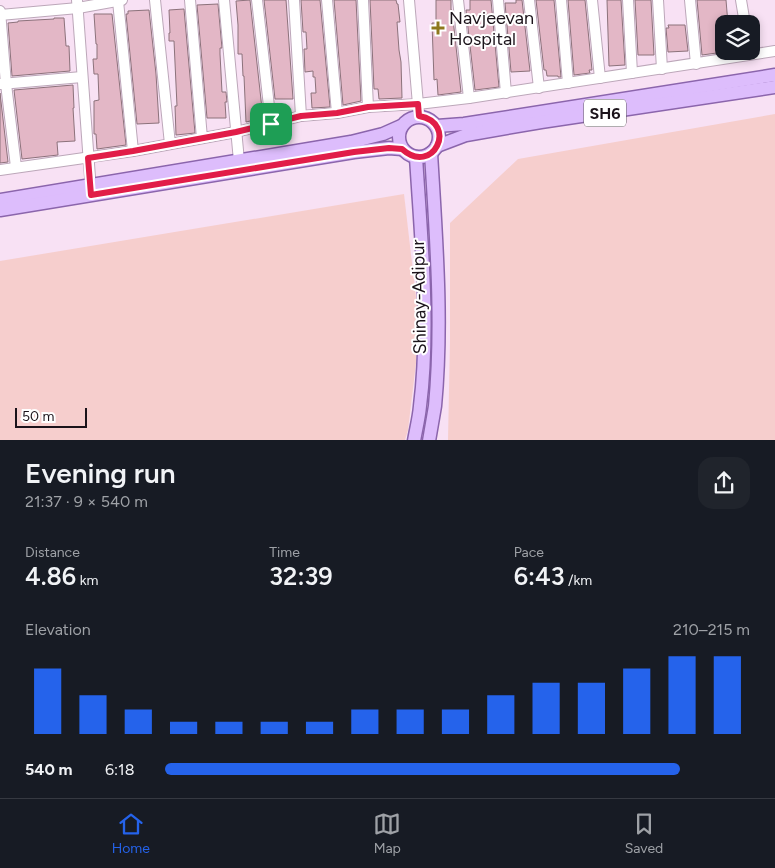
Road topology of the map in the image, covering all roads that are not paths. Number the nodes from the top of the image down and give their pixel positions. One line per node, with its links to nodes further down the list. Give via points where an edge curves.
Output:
1 (120, 0): 19 (street); 50 (street)
2 (156, 0): 47 (street)
3 (190, 0): 46 (street)
4 (224, 0): 45 (street)
5 (257, 0): 42 (street)
6 (294, 0): 41 (street)
7 (327, 0): 40 (street)
8 (363, 0): 38 (street)
9 (409, 0): 39 (street)
10 (458, 0): 37 (street)
11 (498, 0): 36 (street)
12 (529, 0): 35 (street)
13 (561, 0): 32 (street)
14 (592, 0): 31 (street)
15 (628, 0): 28 (street)
16 (658, 0): 27 (street)
17 (690, 0): 26 (street)
18 (741, 0): 22 (street)
19 (77, 4): 21 (street); 30 (street)
20 (0, 11): 21 (street)
21 (0, 15): 33 (street)
22 (744, 15)
23 (775, 51): 24 (street)
24 (760, 53)
25 (717, 60): 26 (street)
26 (696, 64): 27 (street)
27 (662, 68): 28 (street)
28 (632, 73): 31 (street)
29 (775, 75): 44 (main road, SH6)
30 (82, 77): 33 (street); 52 (street)
31 (600, 78): 32 (street)
32 (568, 83): 35 (street)
33 (3, 84): 54 (street)
34 (775, 87): 49 (main road, SH6, via 541,122 466,136)
35 (539, 88): 36 (street)
36 (506, 92): 37 (street)
37 (469, 98): 39 (street)
38 (368, 107): 39 (street); 40 (street)
39 (418, 110): 43 (main road); 44 (main road)
40 (337, 113): 41 (street)
41 (301, 116): 42 (street)
42 (271, 124): 45 (street)
43 (401, 126): 48 (main road, via 399,141); 53 (main road, via 351,142)
44 (437, 126): 49 (main road, via 440,140)
45 (236, 132): 46 (street); 53 (street)
46 (202, 138): 47 (street)
47 (170, 144): 50 (street)
48 (402, 149): 51 (main road); 56 (main road, via 354,152)
49 (434, 150): 51 (main road, SH6, via 424,157); 60 (main road, Shinay-Adipur, via 438,354)
50 (133, 151): 52 (street)
51 (416, 157): 59 (main road, Shinay-Adipur, via 424,354)
52 (88, 158): 54 (street); 56 (street)
53 (239, 161): 56 (main road)
54 (16, 168): 55 (street)
55 (0, 170)
56 (90, 190): 57 (main road); 58 (main road)
57 (0, 200)
58 (0, 210)
59 (414, 440)
60 (429, 440)

